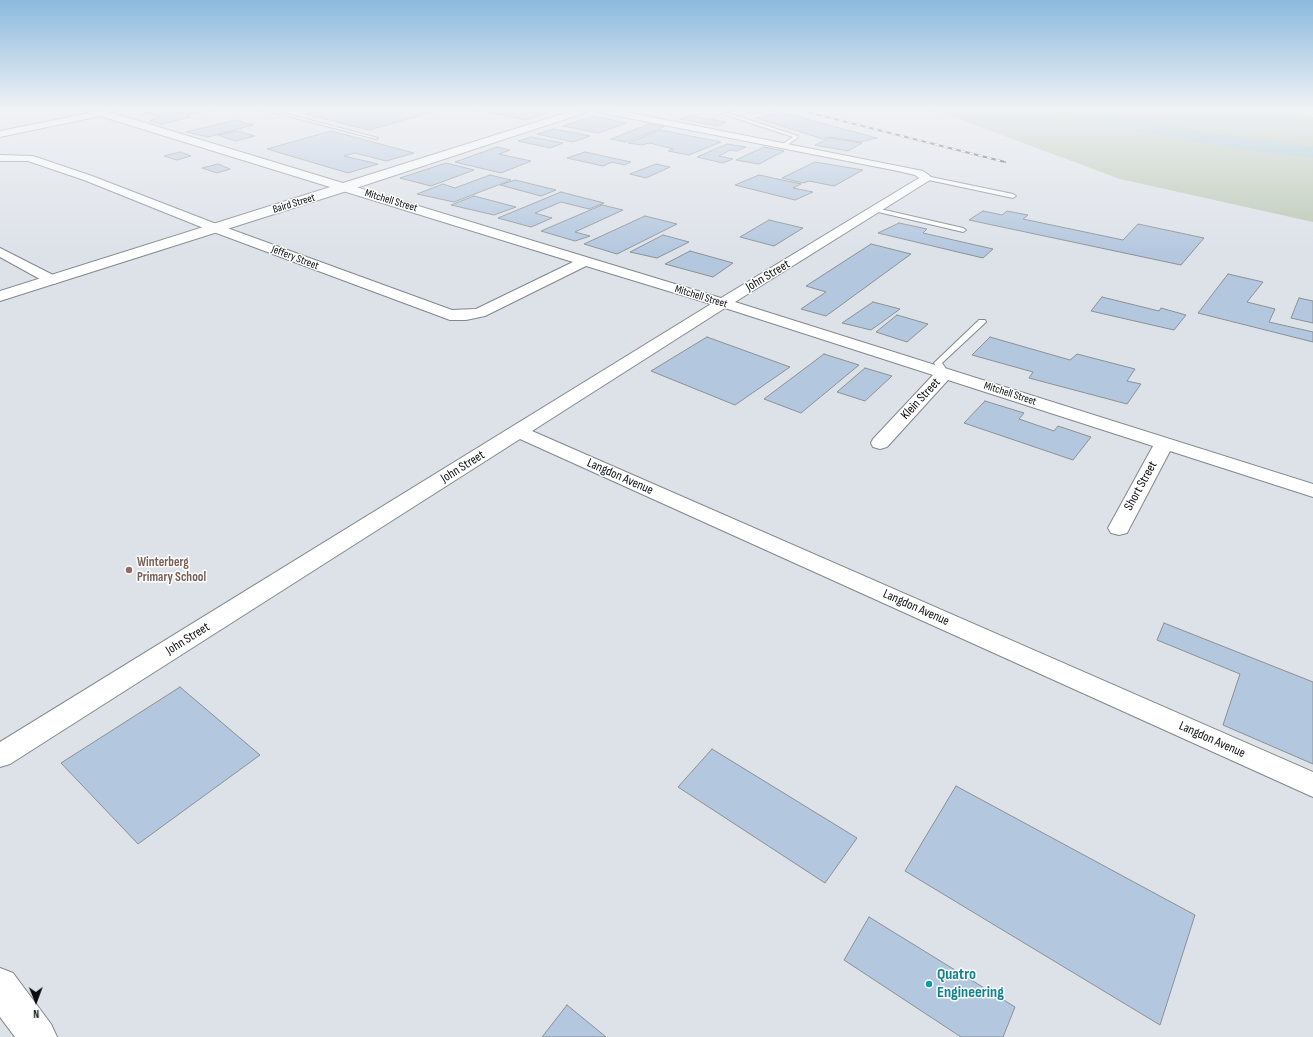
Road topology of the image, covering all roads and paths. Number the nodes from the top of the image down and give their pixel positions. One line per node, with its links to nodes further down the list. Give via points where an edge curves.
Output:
1 (247, 157): 6 (street, Mitchell Street)
2 (435, 157): 6 (street, Baird Street)
3 (843, 157): 5 (street, via 905,169)
4 (0, 158): 9 (street, Jeffery Street, via 33,159)
5 (926, 178): 7 (lane); 8 (street, John Street)
6 (346, 187): 9 (street, Baird Street); 12 (street, Mitchell Street)
7 (1013, 196)
8 (876, 210): 10 (lane); 15 (street, John Street)
9 (215, 228): 12 (street, Jeffery Street, via 454,316 480,313); 13 (street, Baird Street)
10 (963, 230)
11 (0, 252): 13 (street)
12 (584, 261): 15 (street, Mitchell Street)
13 (52, 280): 14 (street, Baird Street)
14 (0, 296)
15 (723, 303): 17 (street, Mitchell Street); 18 (street, John Street)
16 (982, 322): 17 (lane, Klein Street, via 938,363)
17 (945, 373): 19 (street, Klein Street); 20 (street, Mitchell Street)
18 (519, 432): 23 (street, John Street); 24 (street, Langdon Avenue)
19 (880, 443)
20 (1164, 444): 21 (street, Mitchell Street); 22 (street, Short Street)
21 (1313, 491)
22 (1118, 528)
23 (0, 756)
24 (1313, 785)
25 (0, 986): 26 (street)
26 (38, 1037)

